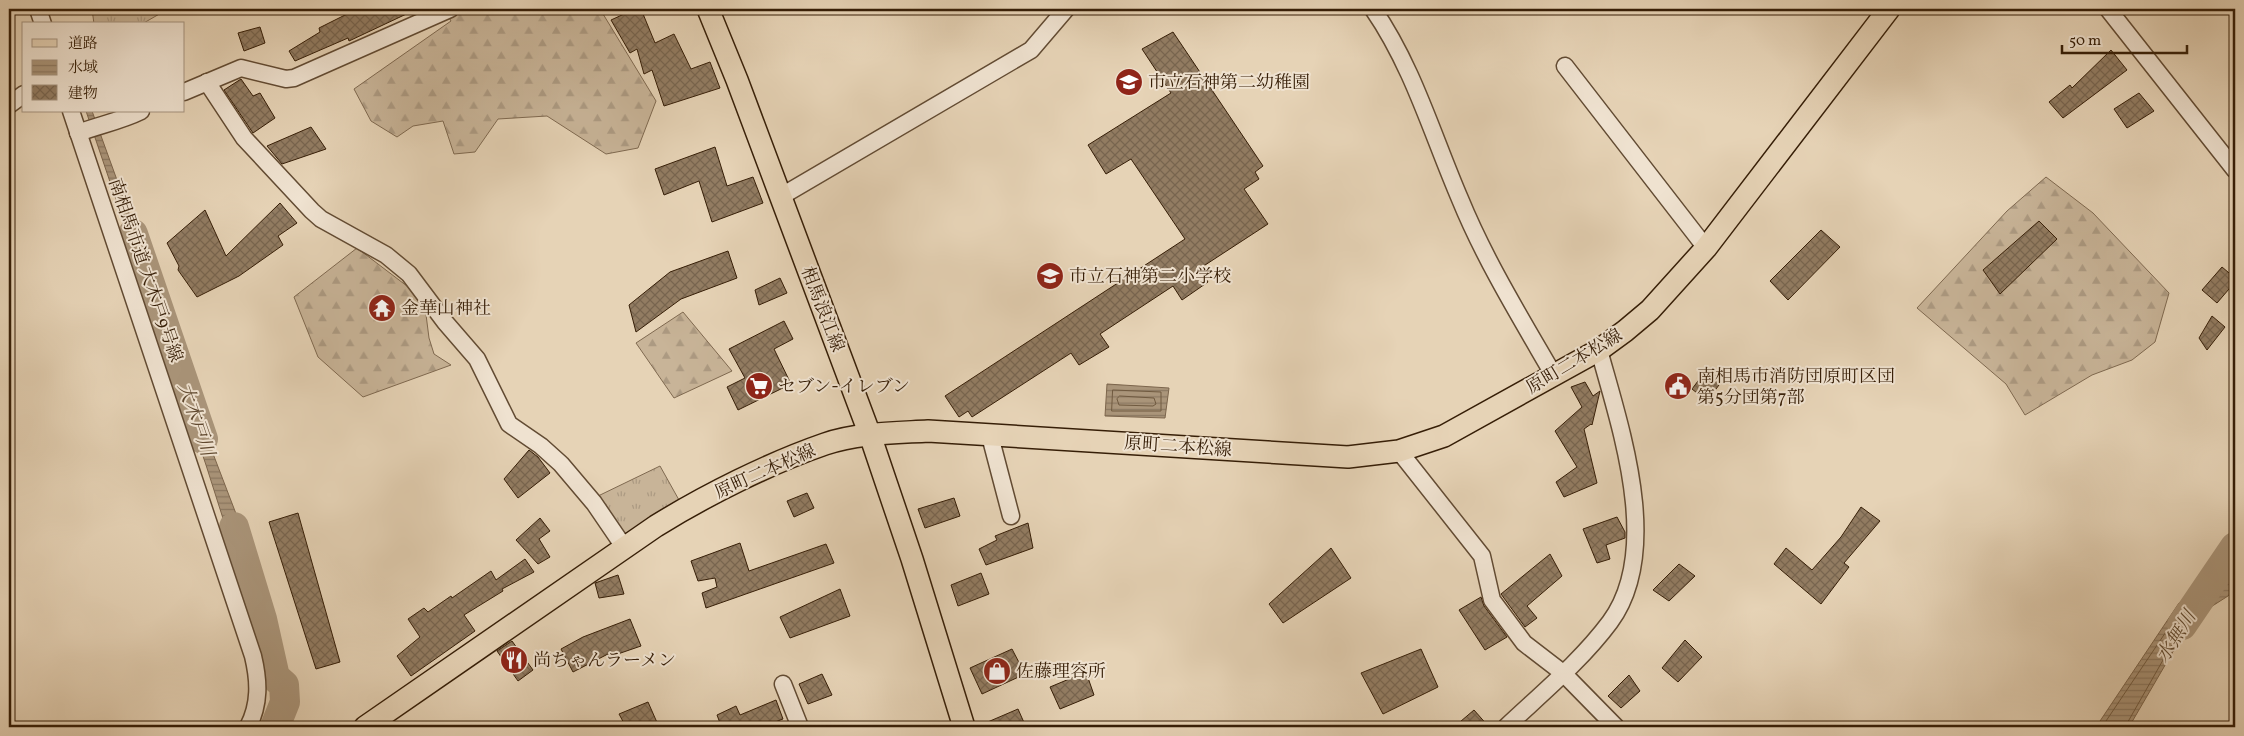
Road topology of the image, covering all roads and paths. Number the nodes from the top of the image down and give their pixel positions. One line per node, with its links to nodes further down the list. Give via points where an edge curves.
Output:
1 (38, 9): 8 (street)
2 (450, 9): 10 (street, via 294,78 241,68)
3 (708, 9): 18 (main road, 相馬浪江線)
4 (1066, 9): 18 (street, via 1031,50)
5 (1373, 9): 21 (street, via 1414,82 1460,200 1496,273)
6 (1889, 9): 19 (main road, 原町二本松線)
7 (2108, 9): 17 (street)
8 (42, 22)
9 (1565, 66): 19 (street)
10 (208, 82): 11 (street); 26 (street, via 244,138 312,211 386,255 410,274 477,359 509,424 561,464 594,503)
11 (185, 92)
12 (22, 96): 13 (street)
13 (9, 106)
14 (71, 112): 16 (street, 南相馬市道 大木戸9号線)
15 (139, 112): 16 (street)
16 (78, 133): 29 (street, 南相馬市道 大木戸9号線, via 253,656 258,685 257,704)
17 (2235, 170)
18 (780, 197): 22 (main road, 相馬浪江線)
19 (1706, 248): 20 (main road, 原町二本松線, via 1650,310)
20 (1599, 350): 21 (main road, 原町二本松線); 27 (street, via 1634,495 1637,527 1634,559 1625,592 1610,621)
21 (1553, 374): 24 (main road, 原町二本松線, via 1444,436)
22 (870, 435): 23 (main road, 原町二本松線, via 928,431); 26 (main road, 原町二本松線, via 826,443 755,474 691,504); 32 (main road, 相馬浪江線)
23 (990, 436): 24 (main road, 原町二本松線, via 1058,437 1327,457); 25 (street)
24 (1399, 451): 27 (street, via 1482,556 1492,600 1524,643)
25 (1011, 516)
26 (624, 547): 30 (main road, 原町二本松線)
27 (1563, 673): 33 (street); 34 (street)
28 (783, 684): 31 (street)
29 (248, 727)
30 (365, 727)
31 (800, 727)
32 (964, 727)
33 (1506, 727)
34 (1616, 727)

